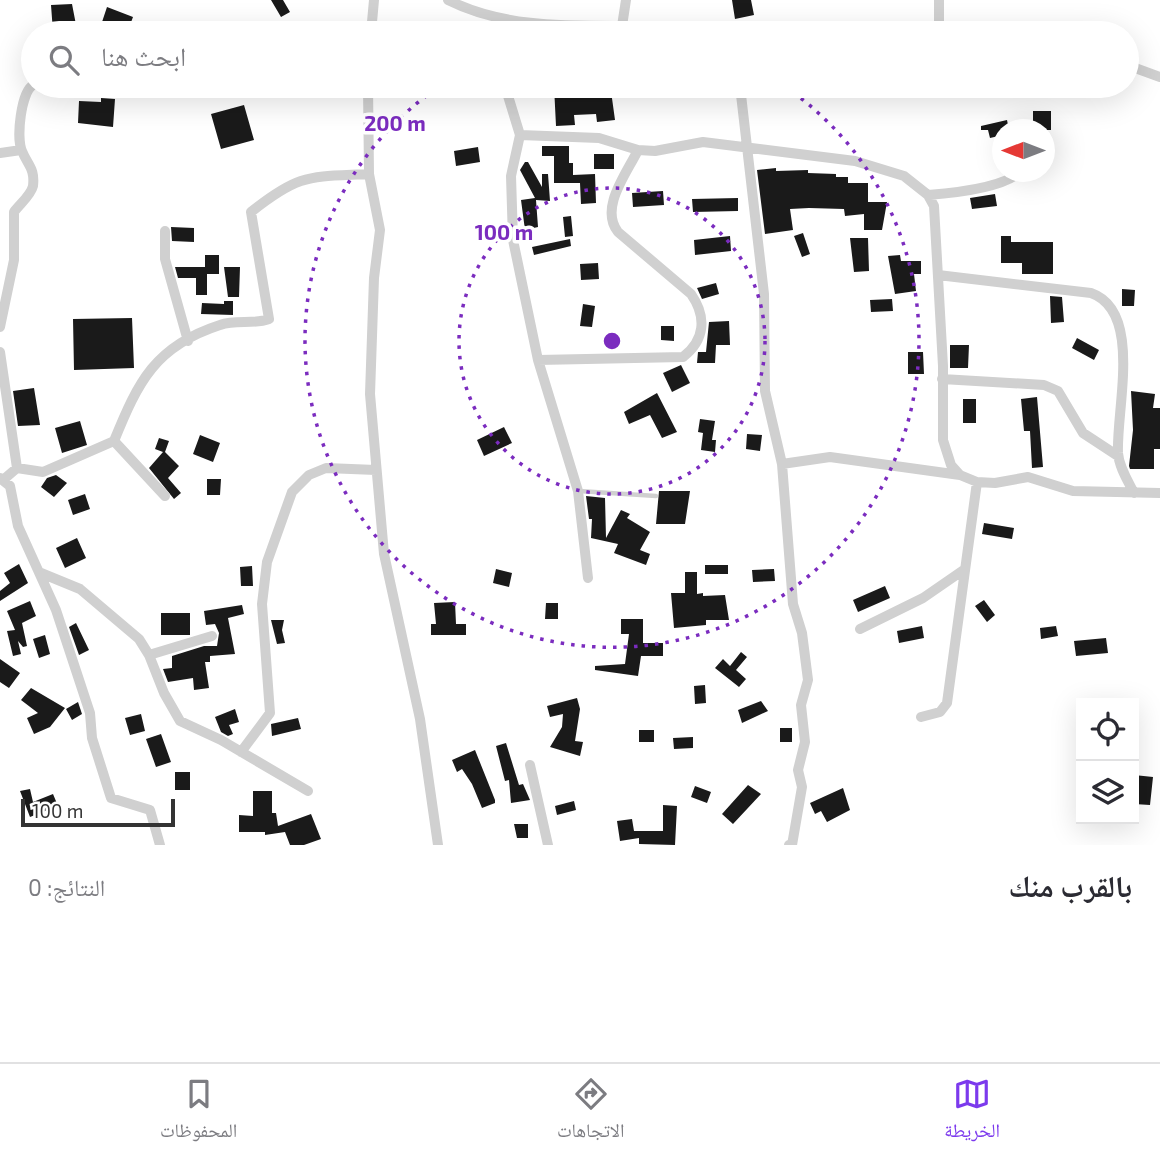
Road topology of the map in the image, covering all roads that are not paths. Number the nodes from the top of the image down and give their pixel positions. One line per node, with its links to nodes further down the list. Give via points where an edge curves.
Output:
1 (374, 0): 6 (street)
2 (448, 0): 5 (street)
3 (626, 0): 8 (street)
4 (939, 0): 9 (street)
5 (501, 20): 7 (street)
6 (372, 21)
7 (521, 21)
8 (623, 21)
9 (939, 21)
10 (1139, 70): 11 (street)
11 (1160, 78)
12 (24, 98): 18 (street)
13 (368, 98): 21 (street)
14 (509, 98): 16 (street)
15 (741, 98): 17 (street)
16 (520, 135): 19 (street, via 598,138); 29 (street, via 511,176 513,240)
17 (747, 147): 19 (street, via 703,142); 23 (street, via 855,161 904,176); 33 (street, via 764,294 765,391)
18 (21, 150): 20 (street); 26 (street, via 33,167 32,189 14,212 15,260)
19 (638, 150): 29 (street, via 612,202 611,219 618,232 691,294 702,317 698,340 682,357)
20 (0, 153)
21 (369, 174): 27 (street, via 305,178 284,187 251,212 269,319 222,324); 35 (street, via 380,230 370,394)
22 (1000, 182): 23 (street)
23 (928, 195): 25 (street, via 934,206)
24 (165, 231): 27 (street, via 166,259)
25 (938, 275): 30 (street); 32 (street, via 1104,297 1118,316 1124,369)
26 (0, 327)
27 (188, 341): 31 (street, via 167,351 136,387)
28 (0, 352): 34 (street)
29 (538, 360): 39 (street)
30 (942, 379): 32 (street, via 1044,384 1058,391 1083,433); 36 (street, via 945,455)
31 (114, 441): 34 (street, via 43,471); 42 (street)
32 (1118, 456): 40 (street)
33 (782, 464): 36 (street, via 830,457); 57 (street, via 793,604 808,680 801,705 805,733 798,769 802,787)
34 (17, 468): 37 (street)
35 (376, 470): 51 (street, via 326,468 309,475 292,492 267,562 262,604 270,713); 55 (street, via 384,554 420,719)
36 (960, 475): 38 (street)
37 (1, 479): 45 (street, via 10,486 18,526)
38 (977, 482): 40 (street, via 1028,477 1073,491); 44 (street)
39 (578, 491): 43 (lane); 46 (street)
40 (1134, 493): 41 (street)
41 (1160, 493)
42 (165, 496)
43 (656, 496)
44 (965, 569): 47 (street, via 923,598); 50 (street, via 947,703 940,712)
45 (41, 573): 49 (street, via 80,589 109,611); 54 (street, via 90,713 92,738 111,798 150,810)
46 (588, 578)
47 (860, 629)
48 (212, 636): 49 (street)
49 (149, 655): 51 (street, via 180,721)
50 (921, 717)
51 (241, 752): 53 (street)
52 (530, 765): 56 (street)
53 (308, 791)
54 (160, 845)
55 (438, 845)
56 (548, 845)
57 (789, 845)

